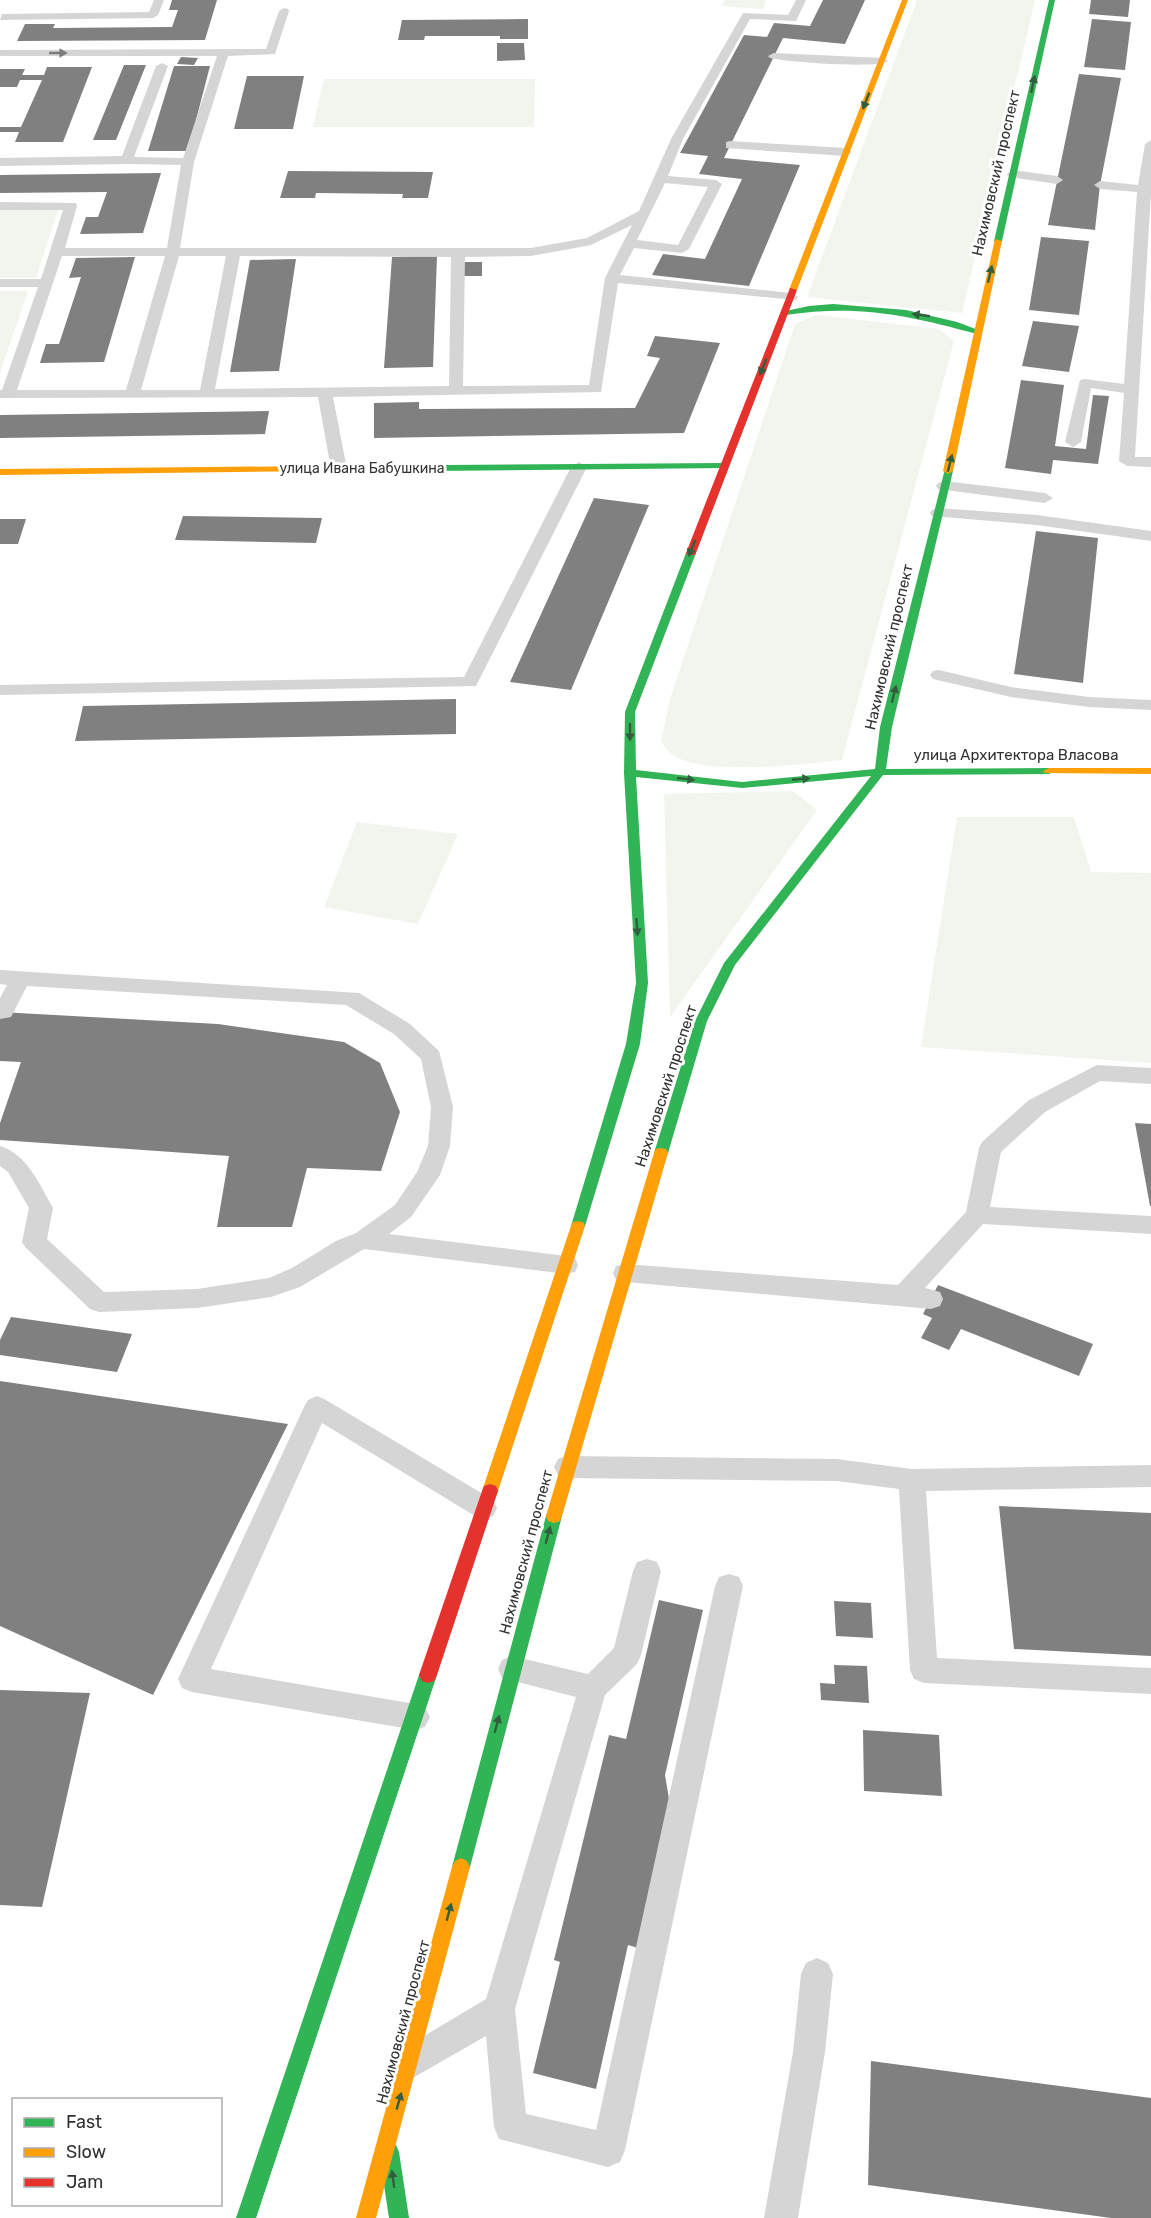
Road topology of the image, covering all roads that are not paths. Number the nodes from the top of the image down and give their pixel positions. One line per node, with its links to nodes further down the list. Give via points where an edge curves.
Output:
1 (159, 0): 6 (lane, via 153,15)
2 (801, 0): 19 (lane, via 792,19 747,15)
3 (905, 0): 10 (main road)
4 (1052, 0): 18 (main road, Нахимовский проспект, one-way to 4)
5 (284, 11): 7 (lane, via 271,52)
6 (3, 16)
7 (224, 52): 8 (lane, one-way to 7); 17 (lane)
8 (0, 53)
9 (774, 56): 10 (lane)
10 (882, 61): 14 (main road, one-way to 14)
11 (162, 66): 15 (lane)
12 (1151, 144): 22 (lane)
13 (730, 145): 14 (lane)
14 (846, 152): 34 (main road)
15 (127, 160): 16 (lane); 17 (lane)
16 (0, 162)
17 (188, 162): 28 (lane)
18 (1013, 174): 20 (lane); 36 (main road, Нахимовский проспект, one-way to 18)
19 (661, 179): 24 (lane); 25 (lane, via 716,184 682,249)
20 (1057, 180)
21 (1100, 185): 22 (lane)
22 (1148, 189): 30 (lane)
23 (0, 206): 27 (lane, via 71,206)
24 (644, 213): 25 (lane); 29 (lane, via 591,241 531,252)
25 (629, 243): 31 (lane)
26 (234, 251): 28 (lane); 29 (lane); 42 (lane)
27 (57, 252): 28 (lane); 33 (lane)
28 (173, 252): 44 (lane)
29 (458, 253): 40 (lane)
30 (1146, 269): 38 (lane)
31 (612, 278): 34 (lane); 40 (lane, via 596,389)
32 (0, 283): 33 (lane)
33 (46, 283): 43 (lane)
34 (791, 297): 35 (main road)
35 (784, 312): 36 (main road, one-way to 35, via 940,319 882,310 814,306); 47 (main road, one-way to 47)
36 (977, 331): 51 (main road, Нахимовский проспект, one-way to 36)
37 (1151, 341): 38 (lane)
38 (1136, 342): 39 (lane)
39 (1133, 390): 45 (lane, via 1085,383); 46 (lane, via 1136,407 1127,461)
40 (456, 391): 41 (lane)
41 (325, 392): 42 (lane); 49 (lane)
42 (207, 393): 44 (lane)
43 (4, 394): 44 (lane)
44 (132, 395)
45 (1073, 442)
46 (1151, 462)
47 (724, 466): 48 (main road, улица Ивана Бабушкина); 60 (main road, one-way to 60, via 630,712)
48 (579, 467): 49 (main road, улица Ивана Бабушкина); 56 (lane, via 470,682)
49 (339, 469): 50 (main road, улица Ивана Бабушкина)
50 (0, 472)
51 (944, 486): 52 (lane); 53 (main road, Нахимовский проспект)
52 (1046, 498)
53 (938, 513): 54 (lane, via 1037,520); 59 (main road, Нахимовский проспект, one-way to 53, via 886,728)
54 (1151, 536)
55 (939, 675): 57 (lane, via 1011,692)
56 (0, 690)
57 (1151, 705)
58 (1151, 771): 59 (main road, улица Архитектора Власова)
59 (880, 772): 60 (main road, улица Архитектора Власова, one-way to 59, via 742,785); 69 (main road, Нахимовский проспект, via 730,963 700,1021)
60 (630, 773): 68 (main road, one-way to 68, via 642,982 633,1044)
61 (10, 977): 62 (lane); 67 (lane, via 351,998 402,1029 431,1056 442,1107 439,1146 428,1175 403,1211)
62 (3, 1012)
63 (1151, 1076): 65 (lane, via 1097,1073 1037,1106 990,1148)
64 (0, 1154): 67 (lane, via 16,1166 41,1208 34,1242 99,1302 240,1294 291,1280 352,1242)
65 (977, 1215): 66 (lane); 70 (lane)
66 (1151, 1225)
67 (364, 1240): 68 (lane)
68 (566, 1265): 75 (main road)
69 (625, 1273): 70 (lane); 72 (main road, Нахимовский проспект)
70 (904, 1295): 71 (lane)
71 (931, 1299)
72 (567, 1467): 74 (lane, via 837,1470); 78 (main road, Нахимовский проспект, one-way to 72)
73 (1151, 1476): 74 (lane)
74 (912, 1480): 79 (lane, via 924,1670)
75 (484, 1508): 81 (main road); 81 (lane, via 317,1407 192,1679)
76 (647, 1571): 80 (lane, via 627,1655)
77 (729, 1586): 83 (lane, via 608,2150 511,2127)
78 (512, 1669): 80 (lane); 84 (main road, Нахимовский проспект, one-way to 78)
79 (1151, 1681)
80 (593, 1688): 83 (lane)
81 (415, 1717): 86 (main road)
82 (817, 1974): 89 (lane, via 809,2052)
83 (499, 2009): 84 (lane)
84 (409, 2064): 85 (main road, Нахимовский проспект, one-way to 84)
85 (388, 2140): 87 (main road, Нахимовский проспект); 88 (main road, one-way to 85)
86 (246, 2218)
87 (366, 2218)
88 (399, 2218)
89 (781, 2218)

